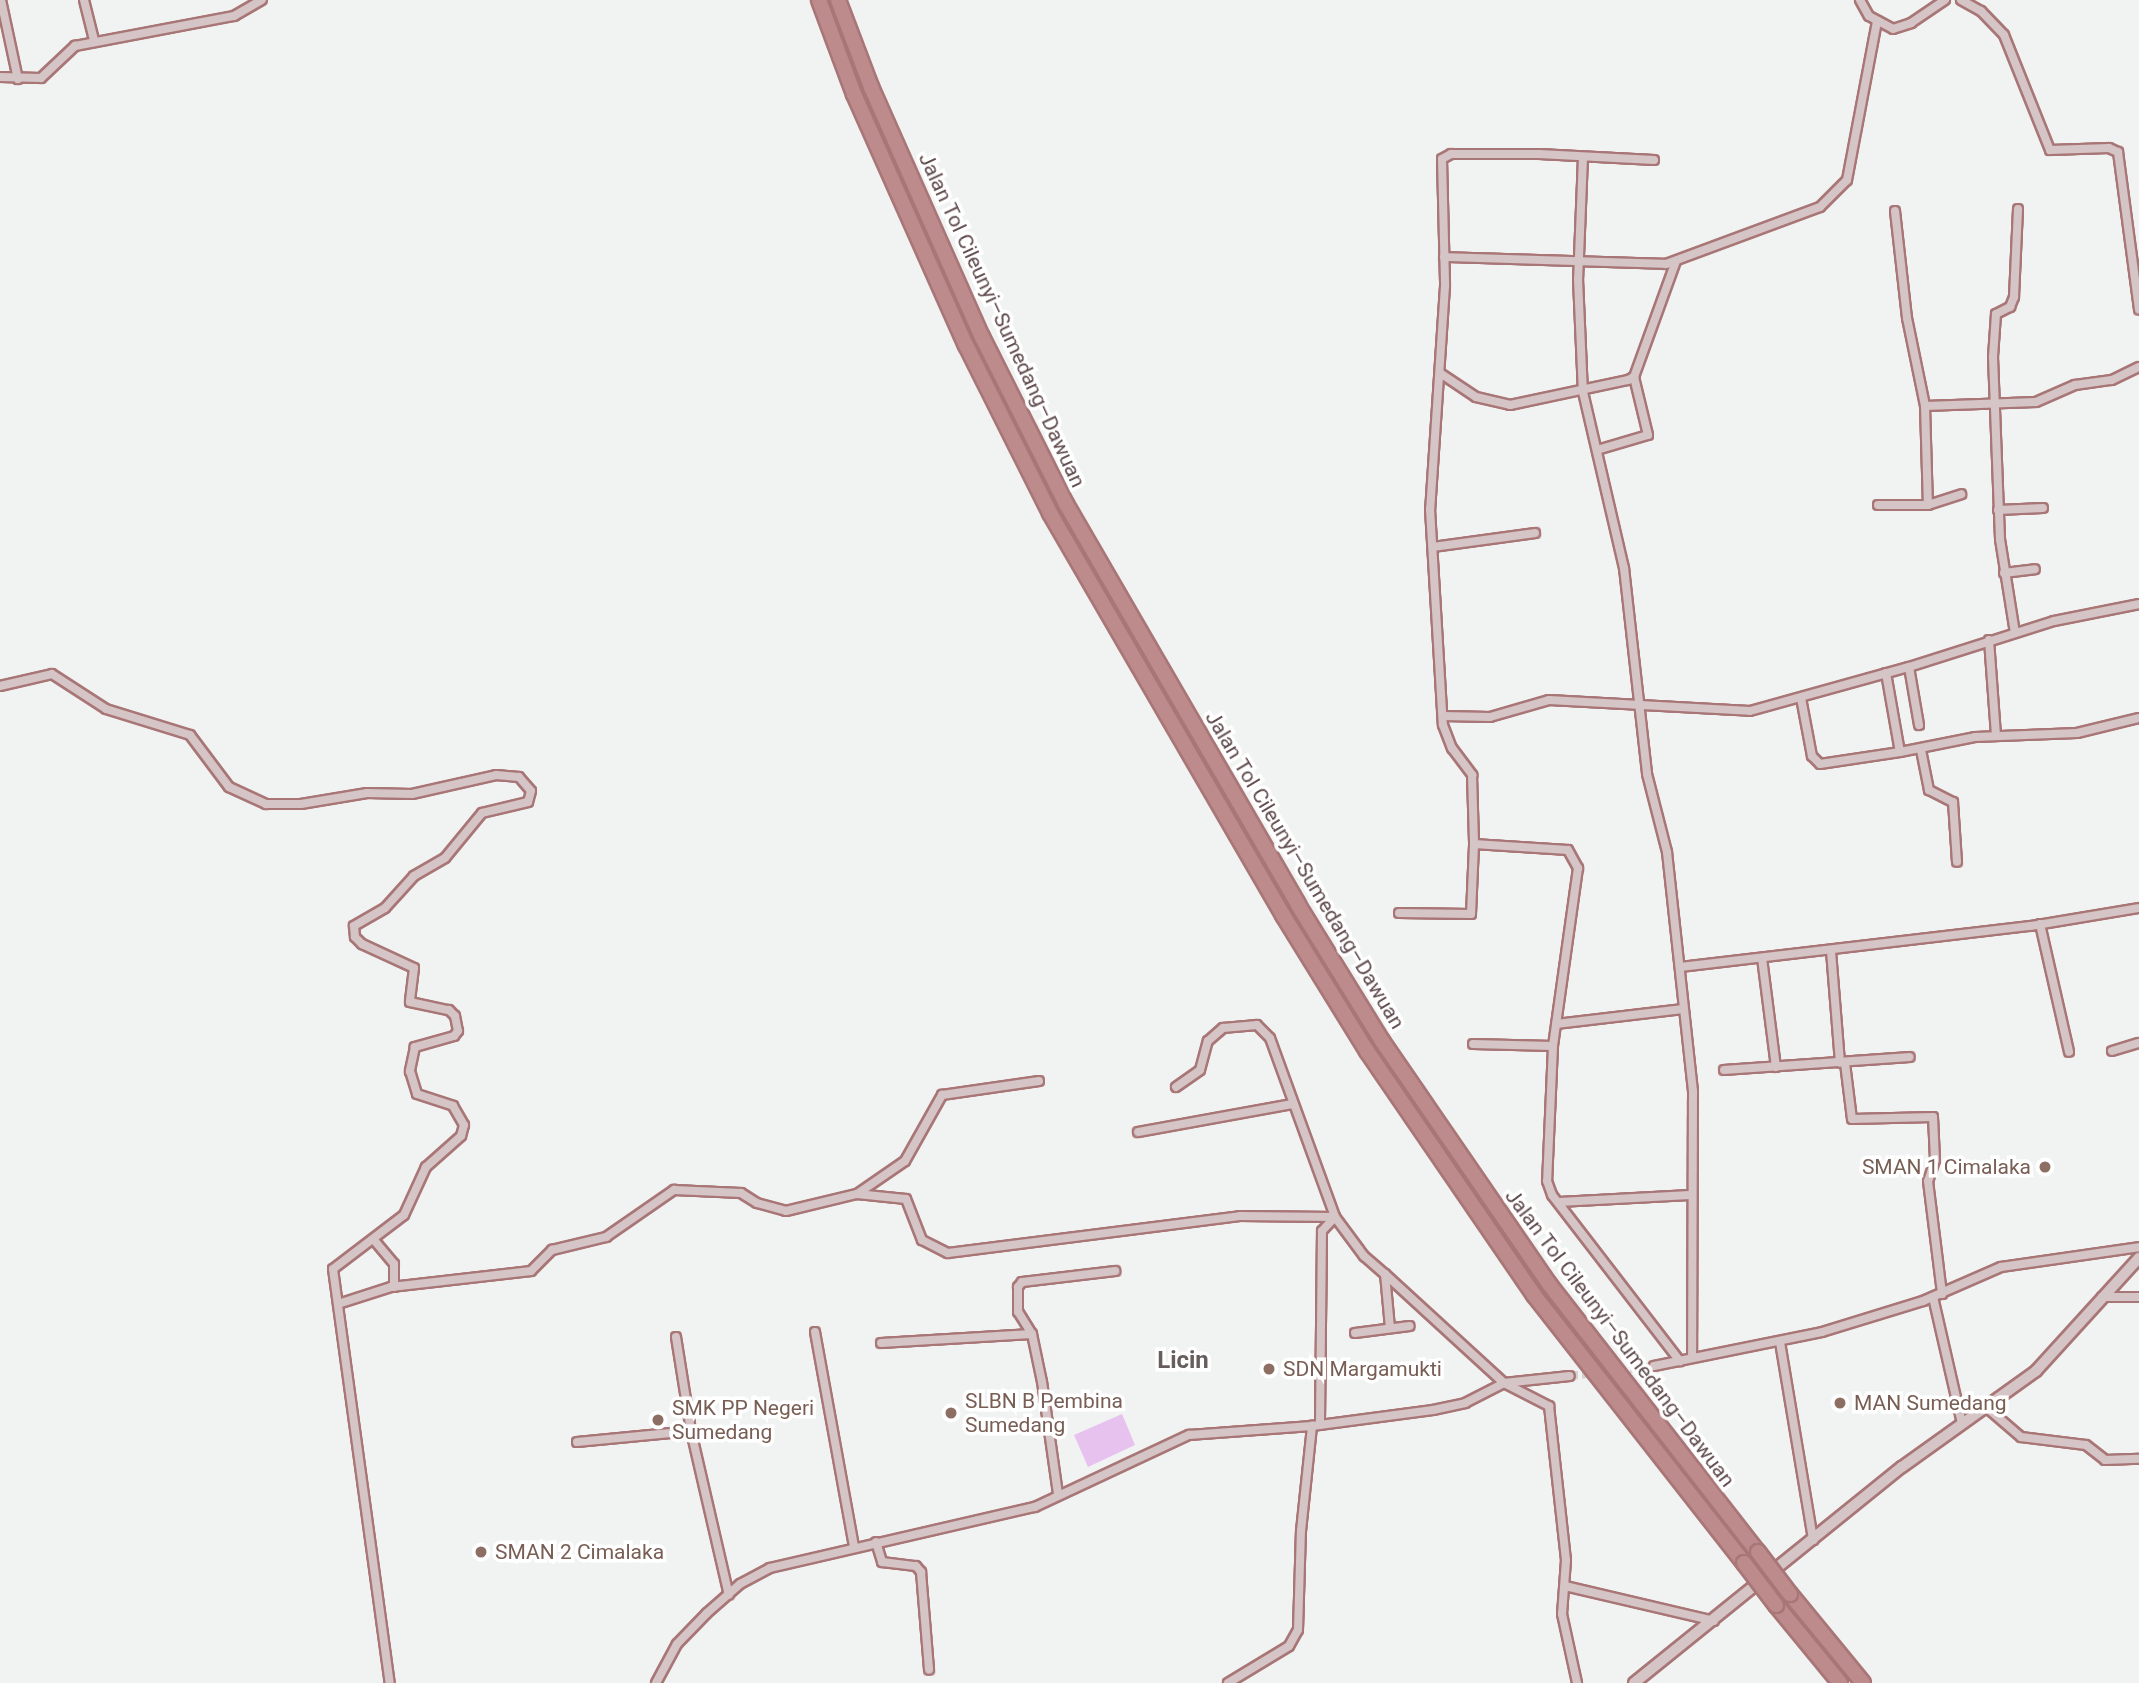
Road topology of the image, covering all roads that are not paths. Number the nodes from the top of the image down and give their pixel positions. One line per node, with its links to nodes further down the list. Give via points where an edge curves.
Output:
1 (1, 0): 12 (street)
2 (84, 0): 10 (street)
3 (262, 0): 10 (street, via 234,16)
4 (819, 0): 120 (highway, Jalan Tol Cileunyi–Sumedang–Dawuan, bridge, via 854,94 966,345 1050,513 1283,915 1367,1051 1534,1295)
5 (838, 0): 121 (highway, Jalan Tol Cileunyi–Sumedang–Dawuan, bridge, via 871,87 982,337 1066,504 1298,905 1382,1041 1549,1284)
6 (1860, 0): 9 (street)
7 (1945, 0): 9 (street, via 1897,29)
8 (1961, 0): 20 (street, via 1981,11 2004,35 2050,150 2109,148 2118,152)
9 (1877, 20): 19 (street, via 1847,180 1841,190 1820,207)
10 (94, 40): 12 (street, via 75,46 41,78)
11 (0, 77): 12 (street)
12 (18, 79)
13 (1583, 157): 14 (street); 17 (street, via 1444,156 1439,166); 18 (street)
14 (1654, 160)
15 (2018, 209): 25 (street, via 2014,297 1995,317)
16 (1895, 211): 26 (street, via 1907,318)
17 (1444, 257): 18 (street); 22 (street)
18 (1579, 260): 19 (street); 24 (street)
19 (1676, 261): 23 (street)
20 (2139, 310)
21 (2139, 367): 25 (street, via 2112,380 2075,385 2036,402)
22 (1440, 373): 24 (street, via 1476,397 1501,404); 34 (street, via 1430,464)
23 (1634, 377): 24 (street); 27 (street, via 1648,435)
24 (1583, 392): 27 (street)
25 (1993, 403): 26 (street); 32 (street, via 1999,449)
26 (1926, 405): 30 (street)
27 (1597, 450): 44 (street, via 1624,568)
28 (1961, 494): 30 (street)
29 (1878, 505): 30 (street)
30 (1928, 505)
31 (2043, 508): 32 (street)
32 (1998, 510): 36 (street)
33 (1535, 533): 34 (street)
34 (1433, 547): 45 (street)
35 (2035, 569): 36 (street)
36 (2004, 573): 38 (street)
37 (2139, 604): 38 (street)
38 (2015, 633): 39 (street)
39 (1989, 640): 40 (street); 48 (street)
40 (1909, 667): 41 (street); 47 (street)
41 (1886, 673): 43 (street); 50 (street)
42 (0, 686): 78 (street, via 52,674 106,709 190,735 229,787 266,804 301,804 367,793 412,794 496,775 519,777 530,787 531,800 482,813 445,858 414,876 385,908 354,926 355,937 362,944 414,968 408,988 410,1002 449,1010 458,1031 415,1047 411,1071 417,1094 458,1110 464,1125 461,1136 433,1158 404,1215)
43 (1801, 698): 44 (street, via 1733,712); 50 (street, via 1812,756 1820,764)
44 (1640, 707): 45 (street, via 1549,700 1490,717); 58 (street, via 1647,774 1667,852)
45 (1443, 716): 51 (street, via 1452,748 1472,775)
46 (2139, 718): 48 (street, via 2064,735)
47 (1919, 725)
48 (1996, 736): 49 (street)
49 (1921, 750): 50 (street); 52 (street, via 1929,790 1953,802)
50 (1900, 752)
51 (1474, 844): 54 (street, via 1471,915); 60 (street, via 1567,850 1576,862)
52 (1957, 862)
53 (2139, 908): 55 (street)
54 (1399, 913)
55 (2040, 924): 56 (street); 65 (street)
56 (1831, 951): 57 (street); 67 (street)
57 (1762, 958): 58 (street); 68 (street)
58 (1680, 967): 59 (street)
59 (1683, 1009): 60 (street); 75 (street, via 1693,1091)
60 (1556, 1024): 63 (street)
61 (2139, 1043): 64 (street)
62 (1473, 1044): 63 (street)
63 (1553, 1046): 76 (street, via 1545,1166 1547,1181)
64 (2112, 1051)
65 (2069, 1052)
66 (1910, 1056): 67 (street)
67 (1842, 1063): 68 (street); 84 (street, via 1852,1119 1933,1117 1935,1160 1928,1181)
68 (1776, 1067): 69 (street)
69 (1724, 1070)
70 (1039, 1081): 74 (street, via 942,1095 905,1161)
71 (1175, 1087): 72 (street, via 1200,1070 1205,1046 1218,1031 1237,1024 1257,1025 1269,1038)
72 (1292, 1104): 73 (street); 77 (street)
73 (1139, 1132)
74 (857, 1194): 77 (street, via 906,1199 922,1240 948,1253 1240,1216); 83 (street, via 786,1210 757,1203 741,1193 682,1188 663,1195 646,1213 606,1237 552,1250 531,1271)
75 (1690, 1195): 76 (street); 96 (street)
76 (1559, 1202): 97 (street)
77 (1335, 1217): 82 (street, via 1364,1256); 103 (street, via 1322,1231)
78 (374, 1240): 83 (street, via 396,1270); 87 (street, via 333,1266)
79 (2139, 1247): 84 (street, via 2001,1267)
80 (2139, 1258): 85 (street)
81 (1115, 1271): 92 (street, via 1020,1283 1018,1312)
82 (1385, 1274): 89 (street); 100 (street)
83 (394, 1287): 87 (street)
84 (1937, 1296): 94 (street); 102 (street)
85 (2102, 1297): 86 (street); 101 (street, via 2036,1371)
86 (2139, 1297)
87 (338, 1304): 115 (street)
88 (1410, 1326): 89 (street)
89 (1390, 1328): 91 (street)
90 (814, 1332): 110 (street)
91 (1355, 1333)
92 (1032, 1334): 95 (street); 107 (street)
93 (676, 1337): 104 (street)
94 (1780, 1342): 96 (street); 108 (street)
95 (881, 1343)
96 (1692, 1357): 97 (street)
97 (1680, 1361): 98 (street)
98 (1654, 1366)
99 (1570, 1376): 100 (street)
100 (1504, 1383): 103 (street, via 1462,1404); 111 (street, via 1549,1406 1566,1549)
101 (1986, 1407): 102 (street); 106 (street, via 2021,1437 2086,1445 2105,1460)
102 (1962, 1424): 108 (street)
103 (1316, 1426): 107 (street, via 1189,1435); 117 (street, via 1301,1531 1298,1630 1289,1646)
104 (691, 1431): 105 (street); 112 (street)
105 (577, 1442)
106 (2139, 1459)
107 (1058, 1494): 109 (street, via 1035,1507)
108 (1813, 1540): 113 (street)
109 (876, 1542): 110 (street); 114 (street, via 884,1563 916,1566 921,1572)
110 (855, 1547): 112 (street, via 770,1568)
111 (1565, 1586): 113 (street); 118 (street, via 1562,1614)
112 (729, 1595): 116 (street, via 677,1644)
113 (1714, 1621): 119 (street)
114 (929, 1670)
115 (390, 1683)
116 (656, 1683)
117 (1228, 1683)
118 (1577, 1683)
119 (1634, 1683)
120 (1840, 1683)
121 (1863, 1683)

